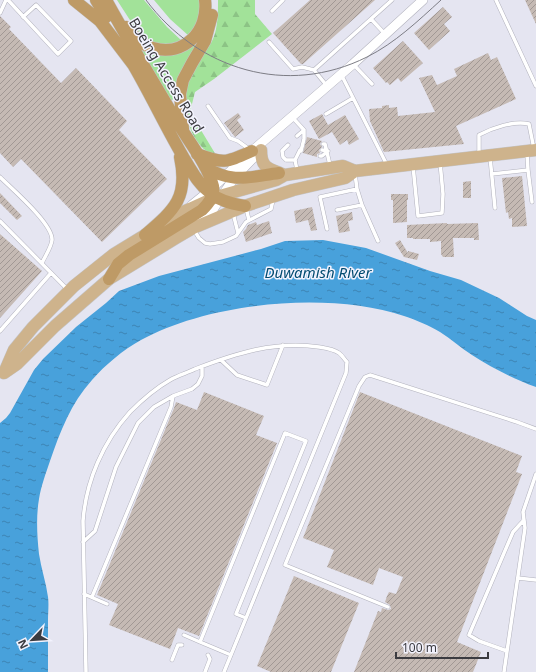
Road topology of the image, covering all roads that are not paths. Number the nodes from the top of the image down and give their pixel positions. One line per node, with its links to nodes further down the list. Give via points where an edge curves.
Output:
1 (7, 0): 12 (lane); 13 (lane)
2 (74, 0): 18 (highway, via 100,21)
3 (96, 0): 18 (highway, Boeing Access Road)
4 (106, 0): 5 (highway, via 137,39 145,45 164,50 181,46 195,36 204,18); 29 (highway, Boeing Access Road)
5 (204, 0)
6 (211, 0): 29 (highway, via 212,16 205,41 186,72 181,87)
7 (283, 0): 11 (lane)
8 (392, 0): 14 (lane)
9 (423, 0): 15 (street)
10 (496, 0): 23 (lane)
11 (272, 11)
12 (0, 13)
13 (23, 17): 13 (lane, via 58,54 71,41 36,5)
14 (371, 19): 15 (lane); 19 (lane)
15 (385, 34): 17 (street)
16 (268, 42): 19 (lane, via 293,69)
17 (353, 64): 20 (street); 21 (lane)
18 (135, 67): 33 (highway, Boeing Access Road)
19 (314, 70): 22 (lane)
20 (341, 74): 22 (street); 24 (lane)
21 (372, 84)
22 (327, 86): 27 (street)
23 (536, 86)
24 (353, 98): 26 (lane); 46 (lane)
25 (208, 106): 35 (lane, via 230,138)
26 (326, 114)
27 (292, 116): 28 (lane); 35 (street)
28 (304, 130): 30 (lane); 41 (lane, via 303,145)
29 (183, 131): 38 (highway, Boeing Access Road)
30 (297, 136)
31 (323, 144): 36 (lane)
32 (288, 145): 41 (lane, via 282,151 283,157 286,160)
33 (177, 146): 54 (highway, via 199,181); 67 (highway, via 183,171 180,195 174,208)
34 (322, 150): 36 (lane)
35 (256, 151): 38 (highway, via 222,162); 49 (main road, via 269,170); 52 (street)
36 (328, 151): 39 (lane); 45 (lane)
37 (532, 151): 40 (main road); 40 (lane, via 529,124 523,123 491,128 479,135); 47 (lane)
38 (197, 154): 44 (highway, Boeing Access Road)
39 (320, 156)
40 (484, 156): 42 (main road); 50 (lane)
41 (295, 160): 49 (lane)
42 (440, 161): 43 (main road); 43 (lane, via 442,213 418,216)
43 (413, 164): 46 (main road)
44 (204, 166): 52 (highway); 54 (highway, Boeing Access Road)
45 (331, 168): 48 (main road, via 343,166); 49 (main road)
46 (388, 168): 48 (main road)
47 (528, 170): 50 (lane); 56 (lane)
48 (361, 171): 53 (lane); 55 (main road, via 345,178)
49 (287, 174): 52 (highway); 54 (main road, via 276,180)
50 (492, 174): 59 (lane)
51 (0, 177): 69 (lane, via 43,220 50,232 52,240)
52 (229, 178): 54 (street); 54 (street)
53 (357, 189): 57 (lane); 65 (lane, via 320,197)
54 (215, 195): 58 (highway, via 228,203); 64 (street, via 210,214); 67 (main road); 71 (highway, via 202,210 118,264)
55 (274, 196): 58 (main road); 62 (lane, via 271,209)
56 (532, 202)
57 (362, 205): 60 (lane); 68 (lane)
58 (245, 206): 61 (main road); 62 (lane)
59 (495, 208)
60 (337, 210)
61 (232, 212): 64 (main road); 66 (lane)
62 (249, 220): 66 (lane)
63 (0, 221): 69 (lane)
64 (193, 228): 66 (lane, via 199,238 210,244 227,240); 71 (main road)
65 (327, 229)
66 (238, 233)
67 (145, 235): 72 (main road, via 114,254)
68 (378, 241)
69 (42, 263): 70 (lane)
70 (51, 273): 72 (lane); 73 (lane)
71 (109, 279): 77 (main road)
72 (69, 291): 77 (main road, via 14,350)
73 (0, 331)
74 (283, 345): 75 (lane, via 260,348); 75 (lane, via 267,385 237,375); 89 (lane, via 308,345 339,353 347,362 346,373)
75 (220, 360): 76 (lane)
76 (202, 367): 78 (lane, via 202,376 198,384); 82 (lane, via 159,386 130,412 119,426 90,479 84,502)
77 (2, 375)
78 (173, 396): 82 (lane, via 154,407 138,423 116,467 95,531); 86 (lane, via 168,414)
79 (536, 429): 88 (lane, via 370,375 365,377 285,565)
80 (536, 474): 81 (lane, via 523,512)
81 (524, 520): 83 (lane); 93 (lane, via 513,532 469,635)
82 (83, 542): 85 (lane)
83 (518, 578): 84 (lane); 93 (lane)
84 (536, 580)
85 (84, 594): 86 (lane); 97 (lane)
86 (92, 597): 87 (lane)
87 (107, 604)
88 (388, 607)
89 (246, 618): 91 (lane, via 236,614 306,441 285,432); 94 (lane)
90 (184, 635): 91 (lane)
91 (200, 642): 94 (lane)
92 (182, 645): 96 (lane, via 178,645)
93 (507, 651): 100 (lane)
94 (231, 655): 99 (lane)
95 (208, 656): 98 (lane, via 210,659)
96 (172, 660)
97 (86, 672)
98 (205, 672)
99 (224, 672)
100 (504, 672)

